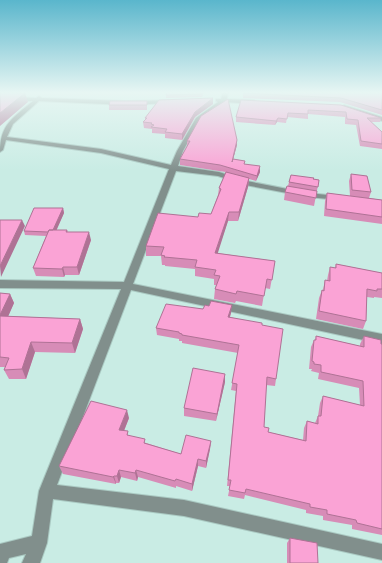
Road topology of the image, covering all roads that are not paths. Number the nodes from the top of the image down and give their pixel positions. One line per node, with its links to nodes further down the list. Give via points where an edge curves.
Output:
1 (16, 118): 3 (street)
2 (200, 118): 5 (street, via 180,151)
3 (3, 138): 4 (street); 5 (street, via 101,151)
4 (0, 150)
5 (173, 168): 6 (street, via 219,174 245,183 308,195); 8 (street)
6 (347, 199)
7 (0, 284): 8 (street)
8 (127, 286): 9 (street); 10 (street)
9 (382, 339)
10 (47, 491): 11 (street); 12 (street, via 184,508)
11 (39, 543): 13 (street, via 4,551); 14 (street)
12 (382, 552)
13 (0, 560)
14 (30, 563)

